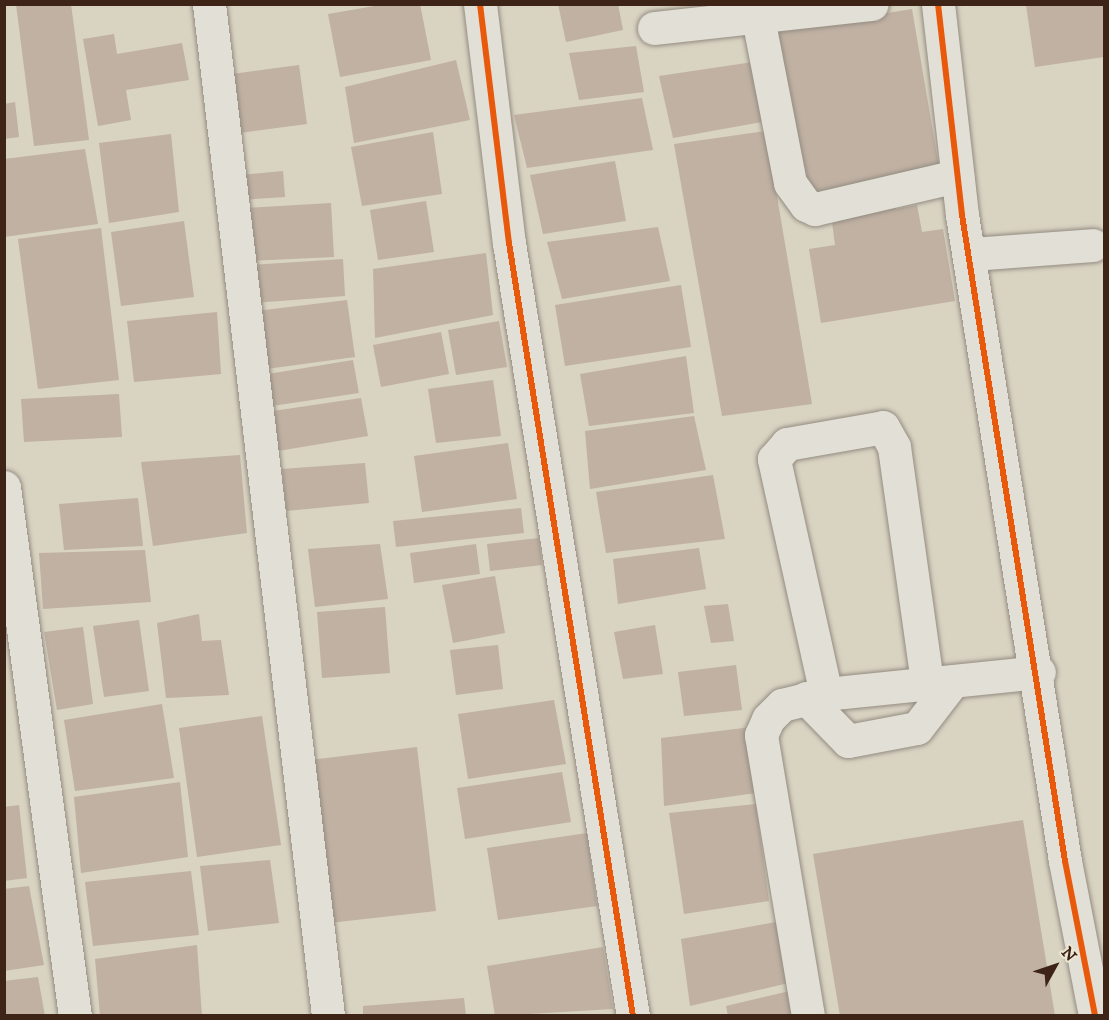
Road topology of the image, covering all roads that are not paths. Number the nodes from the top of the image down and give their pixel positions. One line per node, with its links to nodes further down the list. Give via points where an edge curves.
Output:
1 (209, 4): 15 (street)
2 (480, 4): 16 (street, via 509,243)
3 (872, 4): 5 (street)
4 (938, 4): 7 (street)
5 (758, 18): 6 (street); 7 (street, via 790,183 806,205 815,208)
6 (654, 28)
7 (957, 176): 9 (street)
8 (1093, 245): 9 (street)
9 (971, 254): 11 (street)
10 (4, 487): 14 (street)
11 (1039, 672): 12 (street); 18 (street, via 1065,861)
12 (940, 682): 13 (street); 13 (street, via 917,728 848,741); 13 (street, via 894,447 883,427 787,444 774,459)
13 (816, 696): 17 (street, via 782,705 762,735)
14 (75, 1016)
15 (328, 1016)
16 (633, 1016)
17 (808, 1016)
18 (1095, 1016)

